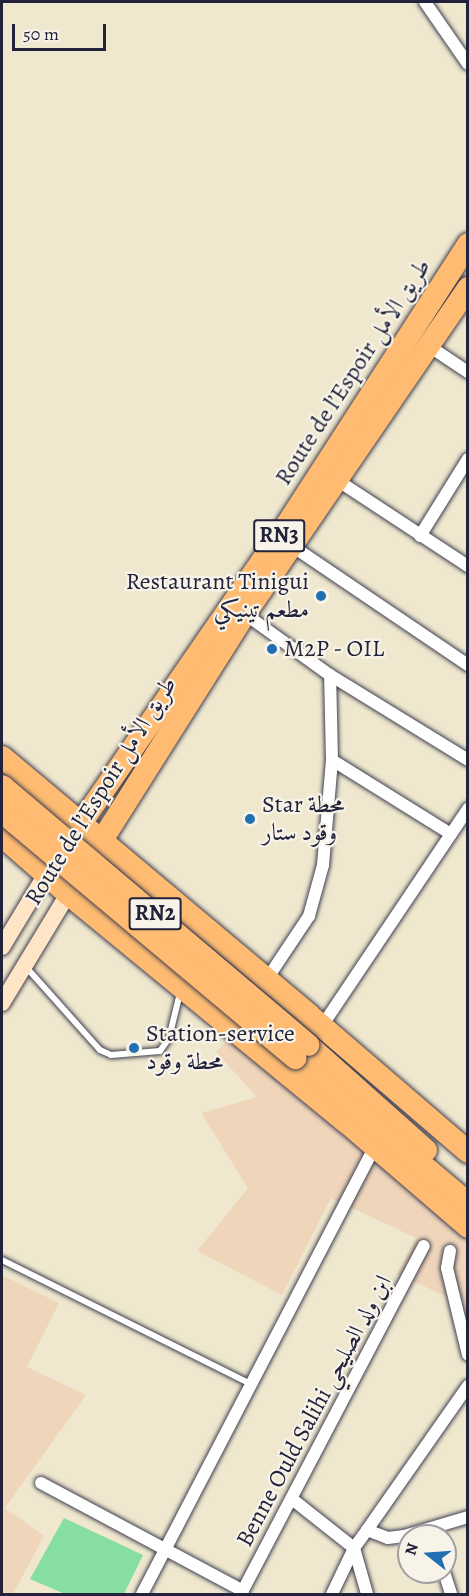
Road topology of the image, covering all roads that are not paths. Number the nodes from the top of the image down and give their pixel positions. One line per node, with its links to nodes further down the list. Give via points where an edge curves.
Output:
1 (425, 2): 2 (street)
2 (468, 64)
3 (468, 244): 21 (highway, Route de l’Espoir طريق الأمل / RN3, via 301,503)
4 (468, 288): 5 (highway, RN3)
5 (429, 346): 6 (street); 8 (highway, RN3)
6 (468, 372)
7 (468, 459): 9 (street)
8 (337, 480): 9 (street); 10 (highway, RN3)
9 (420, 536): 11 (street)
10 (293, 544): 12 (highway, RN3); 13 (street)
11 (467, 564)
12 (245, 614): 14 (street); 24 (highway, Route de l’Espoir طريق الأمل / RN3)
13 (468, 665)
14 (330, 675): 16 (street); 17 (street)
15 (2, 757): 21 (highway)
16 (332, 760): 22 (street); 29 (street, via 327,840 318,889 309,916)
17 (468, 760)
18 (2, 786): 33 (highway, RN2, bridge)
19 (468, 809): 22 (street)
20 (2, 812): 33 (highway, RN2, bridge)
21 (80, 822): 24 (highway); 25 (highway, Route de l’Espoir طريق الأمل / RN3)
22 (450, 834): 32 (street)
23 (2, 836): 25 (highway)
24 (101, 840): 26 (highway, Route de l’Espoir طريق الأمل / RN3); 29 (highway)
25 (46, 874): 26 (highway); 27 (street, Route de l’Espoir طريق الأمل / RN3)
26 (68, 894): 28 (street, Route de l’Espoir طريق الأمل / RN3); 30 (highway)
27 (2, 947)
28 (24, 964): 30 (lane, via 100,1050 111,1055 160,1051 169,1038); 31 (street, Route de l’Espoir طريق الأمل / RN3)
29 (267, 979): 32 (highway)
30 (182, 987): 34 (highway)
31 (2, 1003)
32 (322, 1026): 35 (highway)
33 (301, 1051): 36 (highway, RN2); 37 (highway, RN2)
34 (375, 1146): 38 (highway); 43 (street)
35 (468, 1152)
36 (468, 1187)
37 (468, 1203)
38 (468, 1227)
39 (424, 1246): 46 (street, Benne Ould Salihi ابن ولد الصليحي)
40 (450, 1251): 42 (street, via 448,1276)
41 (2, 1260): 43 (lane)
42 (468, 1355)
43 (252, 1385): 52 (street)
44 (468, 1386): 49 (street)
45 (41, 1483): 52 (street)
46 (292, 1499): 51 (street); 53 (street, Benne Ould Salihi ابن ولد الصليحي)
47 (468, 1517): 48 (street)
48 (453, 1524)
49 (367, 1530): 50 (street, via 388,1538); 51 (street)
50 (397, 1537)
51 (354, 1548): 55 (street); 56 (street)
52 (164, 1550): 53 (street); 54 (street)
53 (242, 1593)
54 (142, 1594)
55 (332, 1594)
56 (367, 1594)

